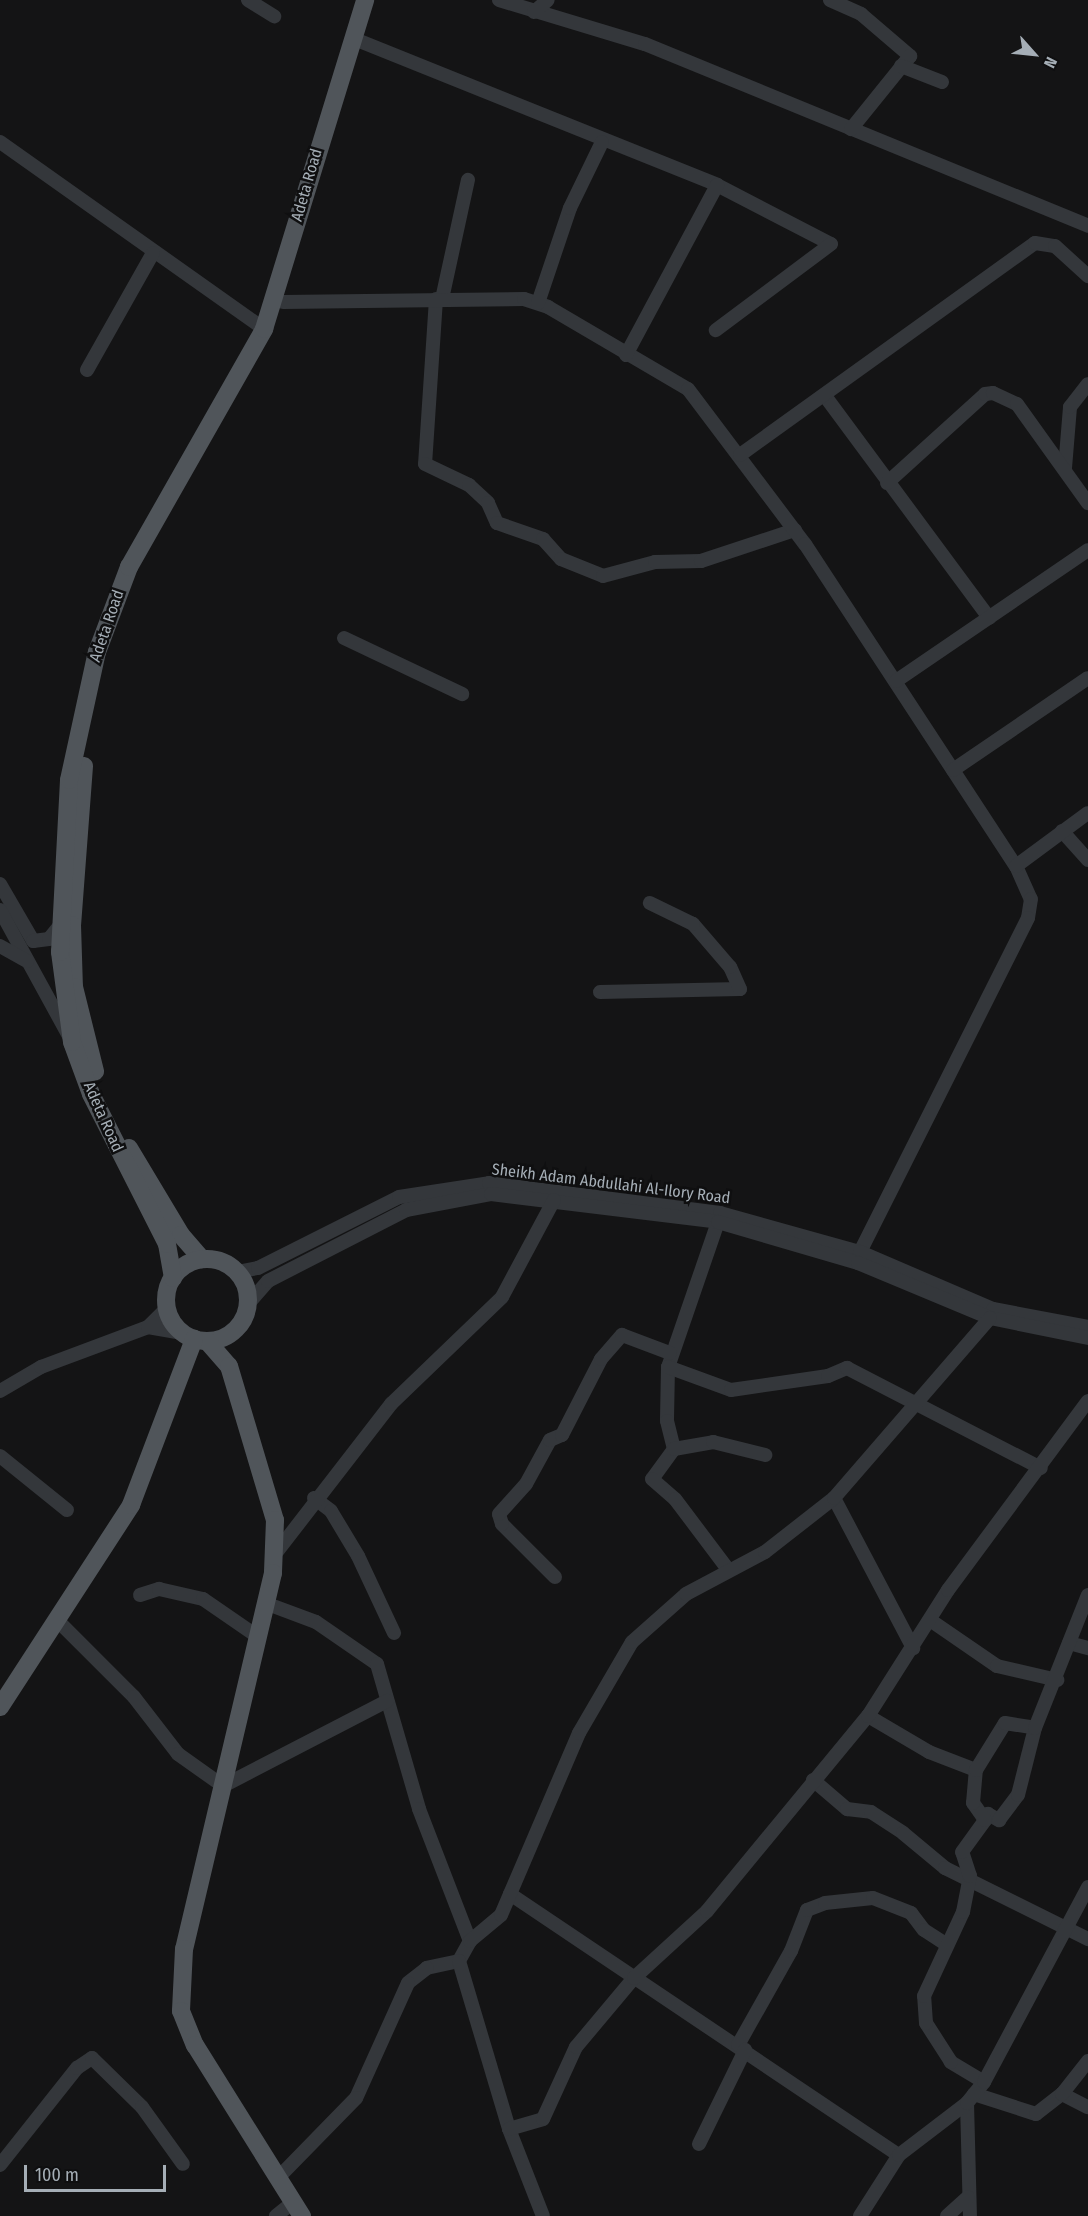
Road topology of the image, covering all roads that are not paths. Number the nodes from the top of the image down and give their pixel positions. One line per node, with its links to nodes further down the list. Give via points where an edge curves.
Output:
1 (248, 0): 8 (street)
2 (364, 0): 23 (main road, Adeta Road)
3 (375, 0): 9 (main road, Adeta Road)
4 (500, 0): 7 (street)
5 (548, 0): 7 (street)
6 (830, 0): 10 (street, via 861,14 910,56)
7 (534, 12): 12 (street, via 645,44)
8 (274, 16)
9 (362, 42): 14 (street, via 501,95); 21 (main road, Adeta Road)
10 (901, 66): 11 (street); 12 (street)
11 (942, 82)
12 (851, 129): 17 (street)
13 (0, 142): 18 (street)
14 (603, 142): 16 (street); 22 (street, via 570,208)
15 (468, 180): 20 (street)
16 (717, 185): 24 (street, via 831,244); 25 (street)
17 (1088, 225)
18 (153, 253): 23 (street); 26 (street)
19 (1088, 276): 28 (street, via 1055,246 1035,243)
20 (439, 299): 21 (street); 22 (street); 33 (street, via 425,464 469,485 498,523 543,539 561,559 603,576 655,562 701,561)
21 (283, 302): 40 (main road, Adeta Road, via 250,380 128,598)
22 (538, 303): 25 (street)
23 (264, 329): 40 (main road, Adeta Road, via 129,567)
24 (716, 330)
25 (626, 355): 29 (street, via 688,389)
26 (87, 370)
27 (1088, 384): 30 (street, via 1069,411)
28 (825, 396): 29 (street); 31 (street)
29 (740, 455): 33 (street)
30 (1065, 468): 31 (street, via 1017,404 993,393 985,394); 32 (street)
31 (886, 483): 35 (street)
32 (1088, 503)
33 (795, 530): 38 (street)
34 (1088, 550): 35 (street)
35 (989, 618): 38 (street)
36 (344, 638): 39 (street)
37 (1088, 678): 41 (street)
38 (896, 681): 41 (street)
39 (462, 694)
40 (91, 699): 49 (main road, Adeta Road, via 66,814); 58 (main road, Adeta Road, via 72,925 74,987 100,1091 181,1235)
41 (953, 770): 45 (street)
42 (1088, 813): 43 (street)
43 (1062, 831): 44 (street); 45 (street)
44 (1088, 860)
45 (1016, 866): 57 (street, via 1031,899 1028,918)
46 (0, 884): 49 (street, via 33,941 49,939)
47 (650, 903): 52 (street, via 693,924 730,967 740,989)
48 (0, 910): 51 (street)
49 (61, 924): 53 (main road, Adeta Road, via 64,999)
50 (0, 946): 51 (street)
51 (27, 961): 53 (street)
52 (600, 992)
53 (72, 1042): 60 (main road, Adeta Road, via 115,1144 167,1244)
54 (531, 1192): 55 (street, Sheikh Adam Abdullahi Al-Ilory Road); 57 (street, Sheikh Adam Abdullahi Al-Ilory Road, via 720,1213); 59 (street, Sheikh Adam Abdullahi Al-Ilory Road, via 489,1183 399,1197 258,1268); 61 (street, Sheikh Adam Abdullahi Al-Ilory Road, via 491,1194 406,1210 268,1281)
55 (554, 1200): 56 (street, Sheikh Adam Abdullahi Al-Ilory Road); 78 (street, via 502,1297 392,1404)
56 (718, 1222): 63 (street, Sheikh Adam Abdullahi Al-Ilory Road, via 858,1263); 68 (street, via 700,1285)
57 (860, 1252): 66 (street, Sheikh Adam Abdullahi Al-Ilory Road, via 993,1309)
58 (202, 1259): 59 (main road, via 221,1261); 60 (main road)
59 (237, 1272): 61 (main road)
60 (173, 1278): 62 (main road)
61 (248, 1304): 65 (main road)
62 (167, 1308): 64 (street); 67 (main road)
63 (990, 1318): 66 (street, Sheikh Adam Abdullahi Al-Ilory Road); 72 (street)
64 (148, 1327): 67 (street); 71 (street, via 41,1367)
65 (234, 1332): 67 (main road); 69 (main road)
66 (1087, 1333)
67 (194, 1338): 69 (main road); 88 (main road, via 131,1505)
68 (670, 1353): 70 (street); 83 (street, via 622,1335 601,1359 562,1435 550,1440 526,1484 499,1514)
69 (229, 1366): 81 (main road, via 273,1508)
70 (668, 1367): 72 (street, via 731,1390 828,1376 847,1368); 74 (street, via 667,1421)
71 (0, 1391)
72 (920, 1401): 77 (street); 79 (street)
73 (1088, 1401): 77 (street)
74 (674, 1449): 75 (street, via 713,1442); 82 (street, via 652,1479 675,1499)
75 (765, 1455)
76 (0, 1456): 80 (street)
77 (1041, 1468): 87 (street)
78 (314, 1498): 81 (street); 89 (street, via 331,1512 353,1547)
79 (834, 1498): 82 (street, via 765,1552); 92 (street)
80 (68, 1510)
81 (273, 1558): 86 (main road)
82 (727, 1568): 105 (street, via 686,1594 633,1642 579,1733)
83 (555, 1577)
84 (140, 1594): 90 (street, via 159,1589 203,1599)
85 (1088, 1595): 91 (street)
86 (265, 1603): 90 (main road); 95 (street, via 316,1622 376,1664)
87 (930, 1620): 92 (street); 94 (street, via 997,1666)
88 (58, 1621): 96 (main road); 101 (street, via 134,1697 178,1754)
89 (394, 1633)
90 (258, 1637): 101 (main road)
91 (1069, 1643): 93 (street); 94 (street)
92 (913, 1648): 97 (street)
93 (1088, 1648)
94 (1057, 1680): 98 (street)
95 (387, 1701): 101 (street); 108 (street, via 423,1820)
96 (0, 1707)
97 (868, 1716): 99 (street, via 929,1752); 100 (street)
98 (1035, 1728): 99 (street, via 1005,1723); 102 (street, via 1018,1795 999,1820 988,1814)
99 (976, 1770): 102 (street, via 973,1803)
100 (813, 1780): 103 (street, via 847,1809 871,1812 945,1868); 111 (street, via 707,1911)
101 (224, 1786): 123 (main road, via 184,1949 181,2011 195,2045)
102 (985, 1820): 103 (street, via 962,1851)
103 (970, 1876): 106 (street); 109 (street, via 962,1917)
104 (1088, 1887): 106 (street)
105 (510, 1894): 108 (street, via 495,1923); 111 (street)
106 (1068, 1927): 107 (street); 114 (street)
107 (1088, 1939)
108 (470, 1941): 110 (street)
109 (947, 1945): 112 (street, via 924,1930 911,1913 873,1898 825,1903 807,1910 791,1951); 114 (street, via 921,2011 951,2062)
110 (459, 1961): 118 (street); 123 (street, via 427,1968 408,1983 356,2098)
111 (634, 1978): 112 (street); 118 (street, via 576,2047 543,2119)
112 (742, 2047): 119 (street); 120 (street)
113 (1088, 2061): 115 (street)
114 (984, 2082): 116 (street)
115 (1062, 2094): 116 (street, via 1036,2114); 117 (street)
116 (971, 2098): 120 (street); 124 (street)
117 (1088, 2107)
118 (509, 2129): 127 (street)
119 (699, 2144)
120 (899, 2155): 128 (street)
121 (183, 2164): 122 (street, via 142,2107 92,2058 77,2068)
122 (0, 2165)
123 (278, 2178): 125 (main road)
124 (968, 2197): 129 (street); 130 (street)
125 (297, 2209): 126 (street)
126 (276, 2216)
127 (543, 2216)
128 (860, 2216)
129 (946, 2216)
130 (970, 2216)

